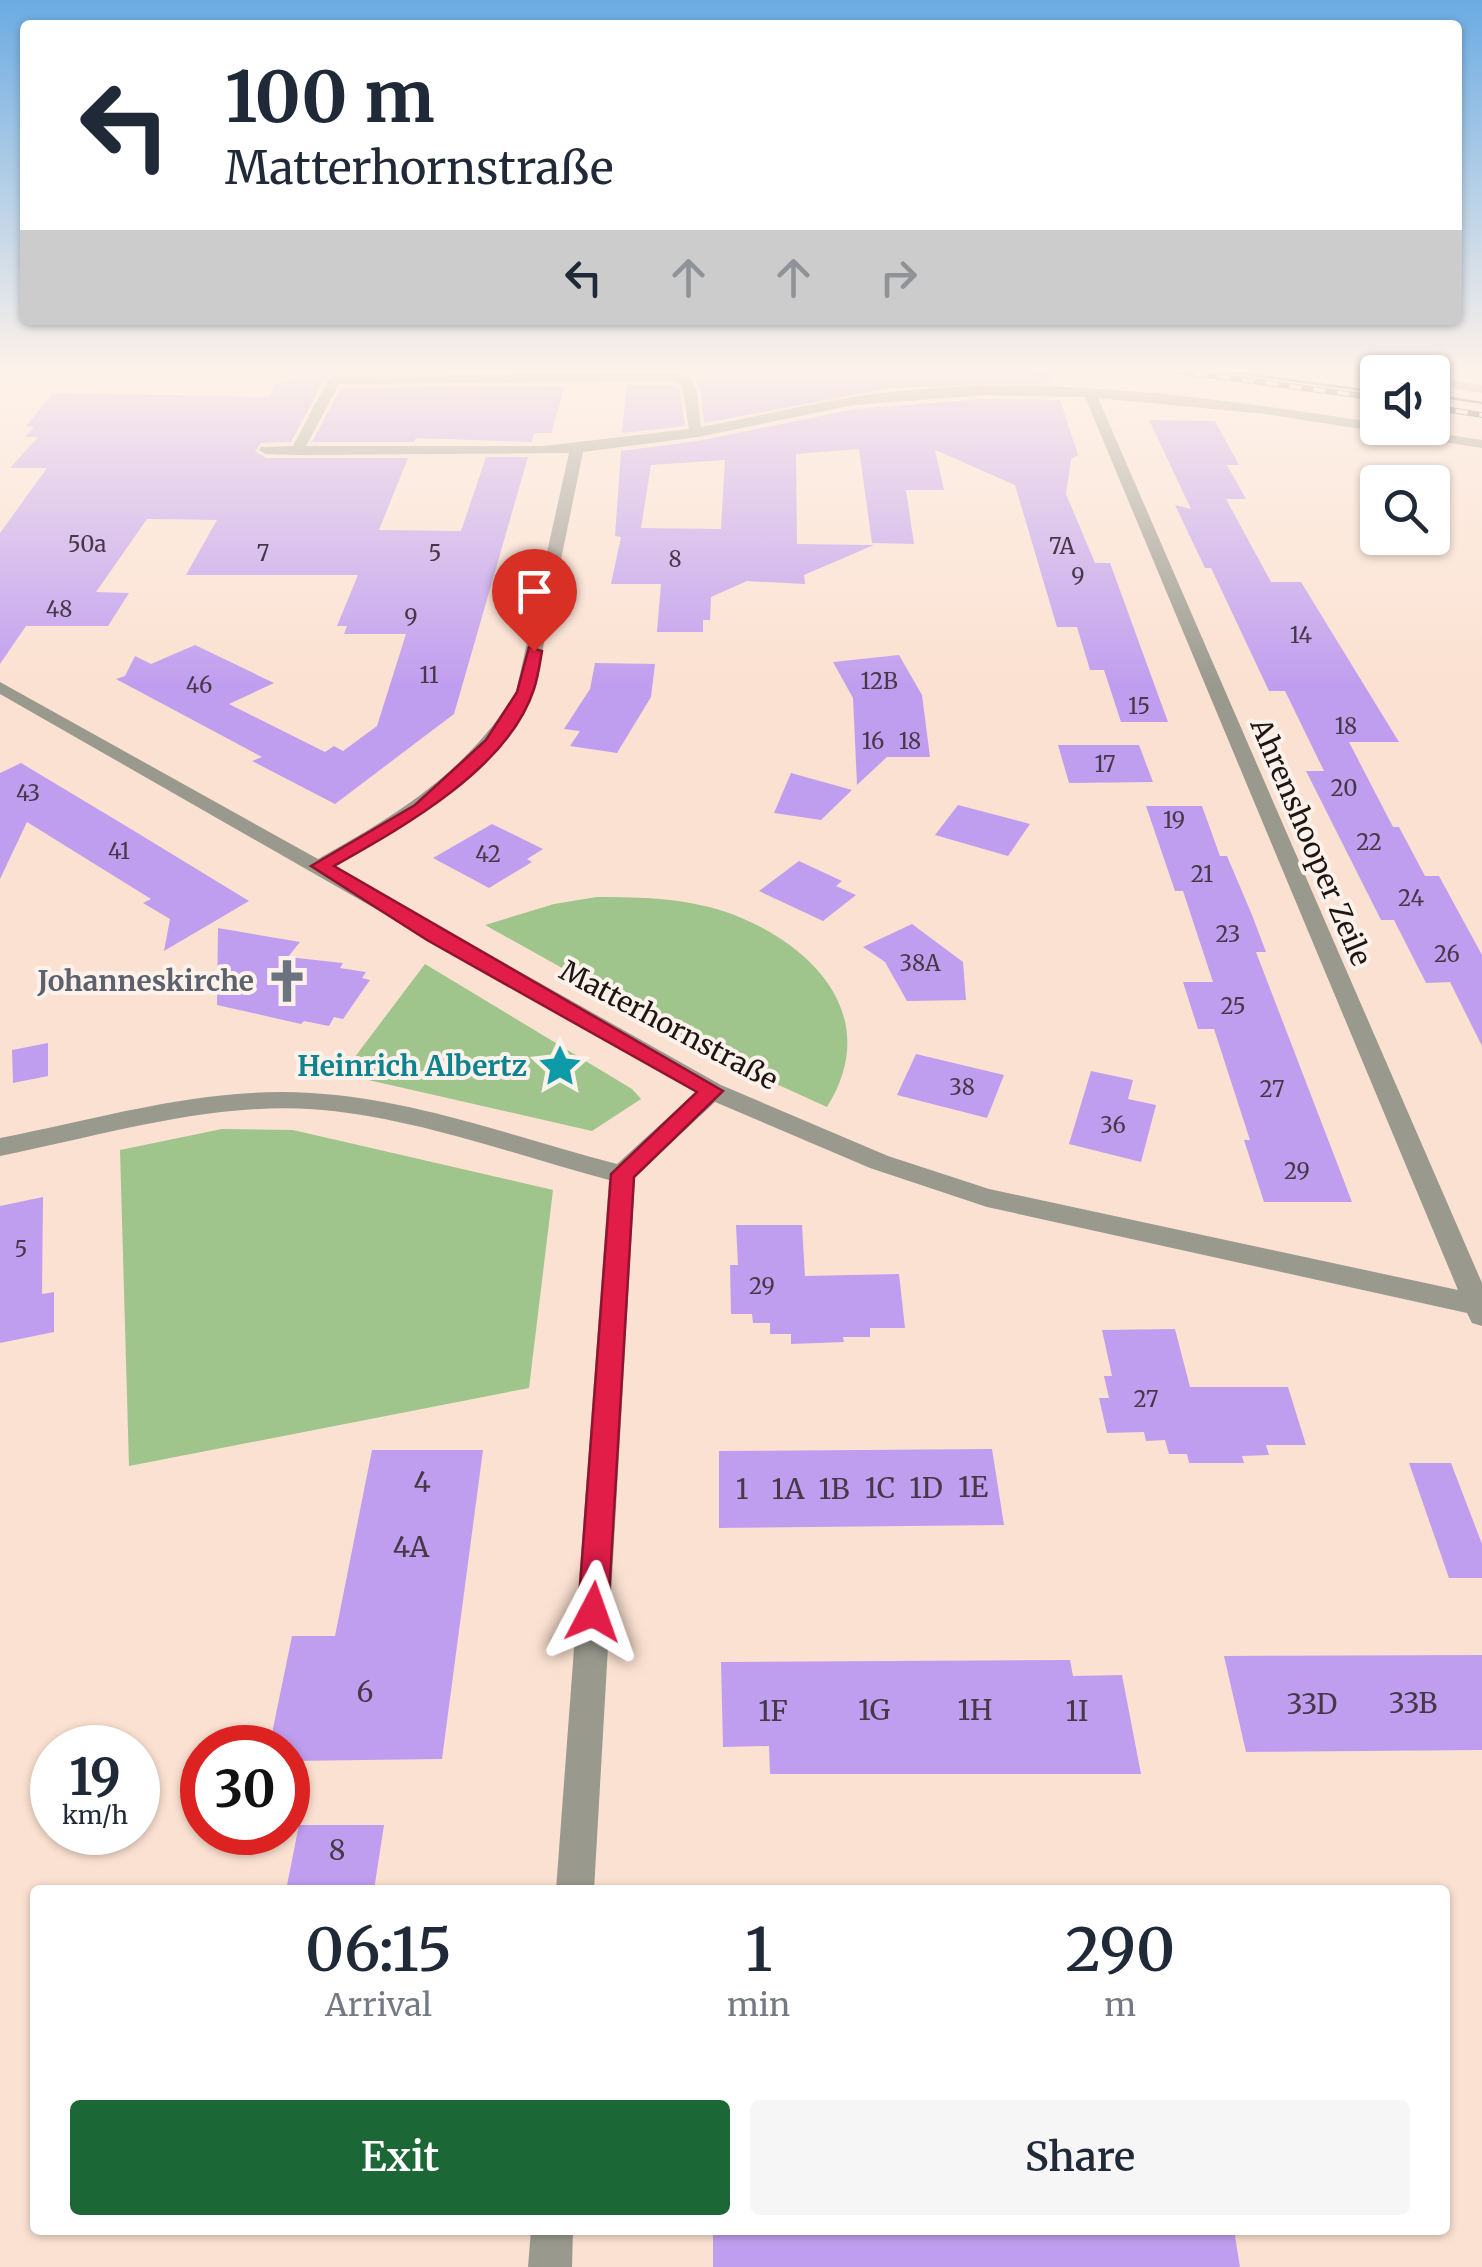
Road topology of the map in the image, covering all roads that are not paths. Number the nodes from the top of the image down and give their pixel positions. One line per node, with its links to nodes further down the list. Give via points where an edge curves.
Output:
1 (572, 473): 4 (street, via 526,692 512,716 493,744 433,800)
2 (1124, 473): 8 (street, Ahrenshooper Zeile)
3 (0, 687): 4 (street, Matterhornstraße)
4 (321, 866): 5 (street, Matterhornstraße)
5 (712, 1091): 7 (street); 8 (street, Matterhornstraße, via 879,1162 987,1198)
6 (0, 1147): 7 (street, via 203,1108 306,1100 364,1107)
7 (622, 1174): 9 (street)
8 (1481, 1308)
9 (575, 1885)
10 (552, 2235): 11 (street)
11 (550, 2267)

